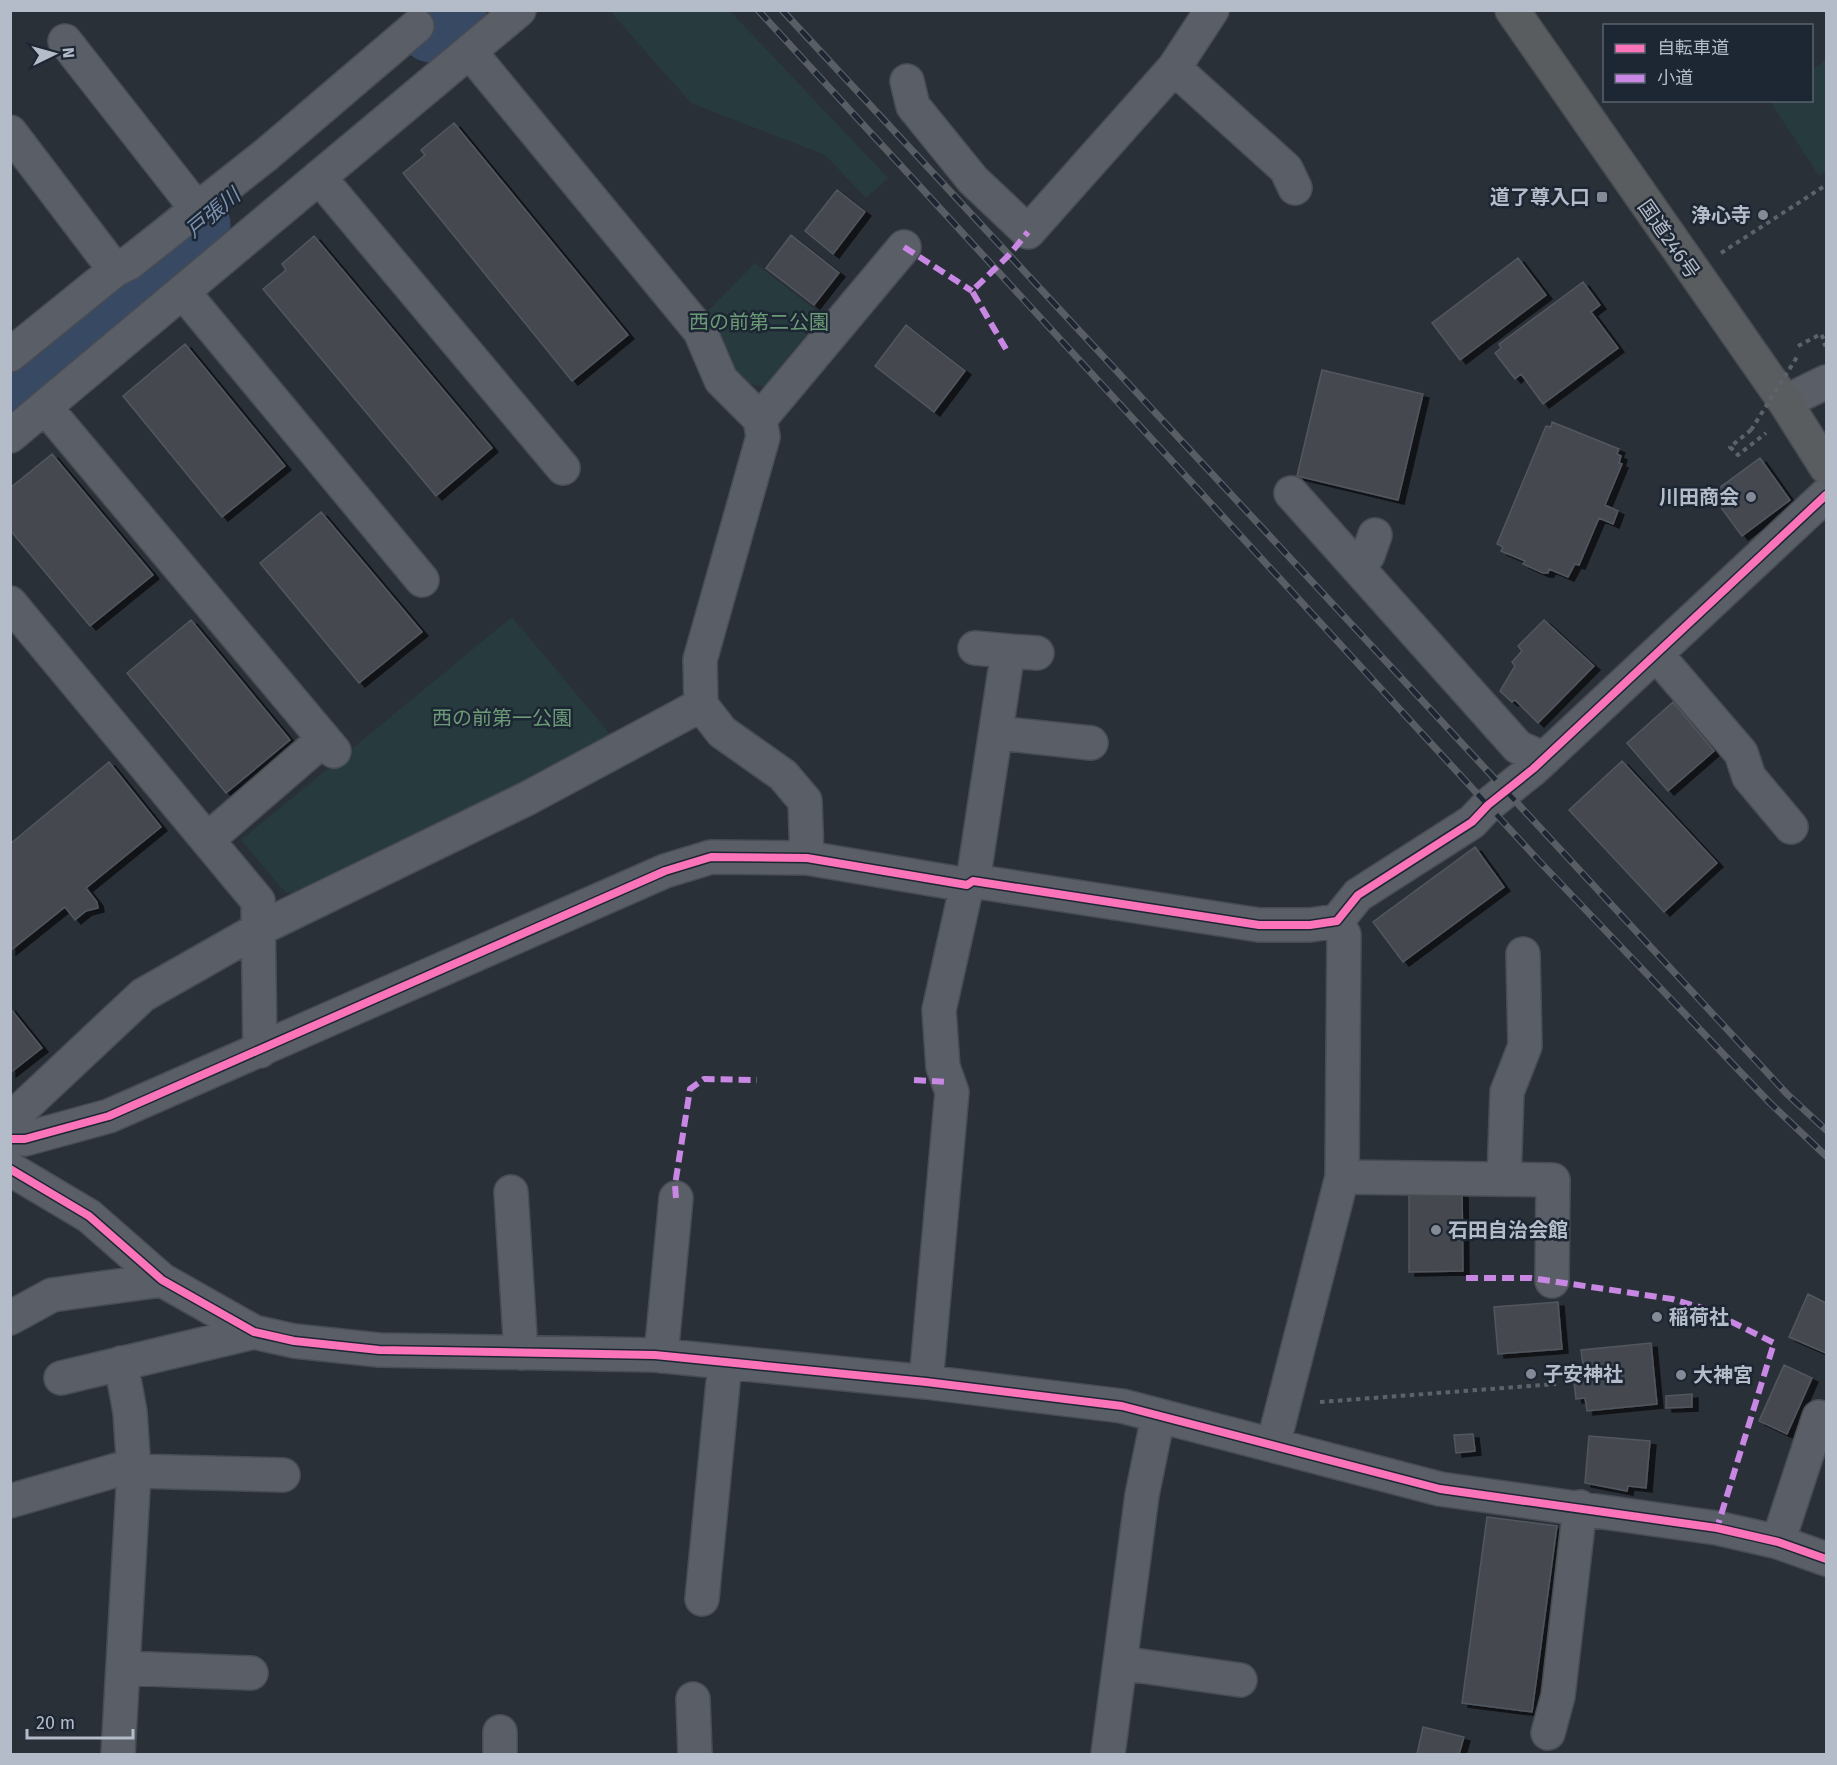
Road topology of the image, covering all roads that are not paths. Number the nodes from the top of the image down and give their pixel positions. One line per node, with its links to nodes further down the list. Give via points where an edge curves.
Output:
1 (519, 10): 6 (street)
2 (1212, 10): 7 (street)
3 (1512, 10): 19 (highway, 国道246号, via 1692,272)
4 (410, 19): 6 (street); 12 (street)
5 (65, 41): 12 (street)
6 (460, 59): 10 (street); 20 (street, via 700,331 721,380)
7 (1174, 68): 8 (street, via 1028,232 973,180 913,106); 11 (street, via 1286,170)
8 (907, 81)
9 (10, 132): 14 (street)
10 (319, 177): 15 (street); 23 (street)
11 (1295, 189)
12 (207, 199): 14 (street, via 129,263)
13 (904, 247): 20 (street)
14 (115, 270): 16 (street)
15 (183, 292): 18 (street); 28 (street)
16 (10, 355)
17 (1827, 382): 19 (street)
18 (45, 407): 21 (street); 37 (street, via 329,745)
19 (1778, 416): 22 (highway, 国道246号)
20 (760, 419): 32 (street, via 764,437 700,660)
21 (10, 436)
22 (1827, 467)
23 (563, 468)
24 (1291, 493): 27 (street)
25 (1827, 495): 31 (street)
26 (1375, 535): 27 (street, via 1368,555)
27 (1357, 567): 35 (street, via 1518,747)
28 (422, 580)
29 (10, 603): 37 (street)
30 (975, 648): 33 (street, via 1022,652)
31 (1656, 654): 35 (street); 36 (street, via 1741,753 1749,777)
32 (701, 705): 38 (street, via 722,732 783,775 805,801); 41 (street, via 528,798)
33 (997, 733): 34 (street); 39 (street)
34 (1071, 749)
35 (1544, 759): 40 (street, via 1472,822 1358,895)
36 (1791, 827)
37 (207, 840): 41 (street, via 258,901)
38 (807, 858): 39 (street); 43 (street, via 711,857 665,871)
39 (970, 883): 40 (street, via 1259,925); 60 (street, via 939,1010 943,1067 952,1092)
40 (1337, 921): 47 (street, via 1344,935)
41 (261, 928): 43 (street); 44 (street, via 143,995)
42 (1523, 954): 48 (street, via 1525,1046 1507,1092)
43 (260, 1051): 45 (street, via 109,1116 25,1139)
44 (10, 1120)
45 (10, 1139)
46 (10, 1169): 51 (street, via 89,1216)
47 (1342, 1177): 48 (street); 63 (street)
48 (1504, 1179): 52 (street, via 1553,1180)
49 (511, 1192): 55 (street)
50 (676, 1198): 56 (street)
51 (162, 1280): 53 (street, via 52,1295); 54 (street)
52 (1552, 1281)
53 (10, 1318)
54 (254, 1332): 55 (street, via 294,1341 380,1350); 58 (street)
55 (521, 1353): 56 (street)
56 (661, 1356): 57 (street)
57 (725, 1362): 60 (street); 70 (street)
58 (121, 1363): 59 (street); 64 (street)
59 (61, 1378)
60 (926, 1382): 61 (street, via 1122,1406)
61 (1158, 1417): 63 (street); 71 (street, via 1142,1495)
62 (1819, 1417): 68 (street)
63 (1272, 1445): 67 (street, via 1440,1489)
64 (134, 1468): 65 (street); 66 (street); 72 (street)
65 (283, 1475)
66 (10, 1501)
67 (1580, 1507): 68 (street, via 1717,1528); 76 (street, via 1558,1696)
68 (1778, 1542): 69 (street)
69 (1827, 1559)
70 (702, 1599)
71 (1120, 1663): 74 (street); 79 (street)
72 (123, 1668): 73 (street); 77 (street)
73 (251, 1673)
74 (1240, 1680)
75 (693, 1699): 78 (street)
76 (1548, 1733)
77 (118, 1755)
78 (694, 1755)
79 (1108, 1755)

